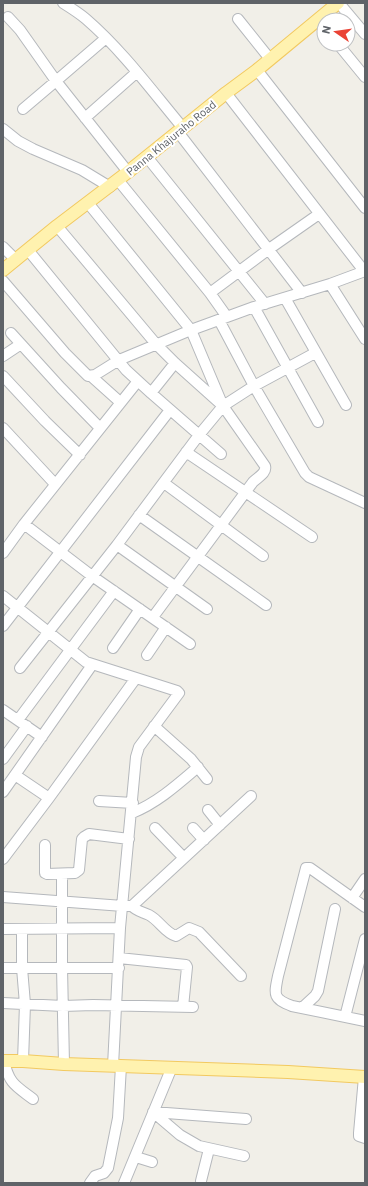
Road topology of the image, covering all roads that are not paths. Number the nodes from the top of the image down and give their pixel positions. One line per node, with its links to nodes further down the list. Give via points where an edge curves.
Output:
1 (63, 3): 8 (street, via 85,18)
2 (338, 3): 3 (main road, Panna Khajuraho Road); 7 (street)
3 (331, 12)
4 (8, 16): 14 (street)
5 (238, 19): 10 (street)
6 (316, 27): 10 (main road, Panna Khajuraho Road)
7 (365, 34)
8 (106, 38): 12 (street); 14 (street)
9 (345, 52): 13 (street)
10 (270, 59): 11 (main road, Panna Khajuraho Road)
11 (257, 70): 15 (main road, Panna Khajuraho Road); 24 (street)
12 (137, 72): 17 (street); 19 (street)
13 (365, 76)
14 (56, 81): 16 (street); 17 (street)
15 (226, 93): 19 (main road, Panna Khajuraho Road); 25 (street)
16 (23, 109)
17 (85, 118): 21 (street)
18 (3, 129): 22 (street, via 33,149)
19 (180, 130): 20 (main road, Panna Khajuraho Road); 28 (street)
20 (147, 157): 21 (main road, Panna Khajuraho Road); 32 (street)
21 (128, 172): 22 (main road, Panna Khajuraho Road)
22 (114, 183): 23 (main road, Panna Khajuraho Road); 36 (street)
23 (88, 203): 26 (main road, Panna Khajuraho Road); 42 (street)
24 (365, 208)
25 (319, 214): 28 (street); 33 (street)
26 (57, 226): 29 (main road, Panna Khajuraho Road); 46 (street)
27 (3, 247): 30 (street)
28 (269, 249): 32 (street); 37 (street)
29 (28, 250): 30 (main road, Panna Khajuraho Road); 49 (street)
30 (16, 260): 31 (main road, Panna Khajuraho Road)
31 (3, 270)
32 (239, 271): 36 (street); 39 (street)
33 (364, 271): 35 (street)
34 (3, 281): 53 (street, via 65,353)
35 (330, 284): 37 (street); 44 (street)
36 (210, 293): 41 (street)
37 (302, 293): 38 (street)
38 (285, 298): 39 (street); 47 (street)
39 (265, 304): 40 (street)
40 (254, 307): 41 (street); 51 (street)
41 (223, 318): 42 (street); 55 (street)
42 (191, 330): 46 (street); 59 (street)
43 (10, 333): 45 (street)
44 (365, 339)
45 (21, 344): 48 (street); 63 (street)
46 (156, 344): 49 (street); 50 (street)
47 (315, 353): 51 (street); 58 (street)
48 (3, 356)
49 (119, 360): 53 (street); 54 (street)
50 (175, 363): 56 (street); 59 (street)
51 (287, 368): 55 (street); 61 (street)
52 (3, 376): 67 (street)
53 (91, 376): 57 (street)
54 (138, 380): 56 (street); 57 (street)
55 (254, 386): 59 (street); 71 (street, via 309,477)
56 (151, 393): 60 (street)
57 (120, 402): 63 (street)
58 (346, 405)
59 (223, 406): 64 (street); 70 (street, via 265,466 265,471)
60 (170, 410): 64 (street); 78 (street)
61 (318, 422)
62 (3, 428): 69 (street)
63 (100, 428): 67 (street)
64 (199, 435): 65 (street); 66 (street)
65 (186, 452): 68 (street); 70 (street)
66 (221, 454)
67 (80, 455): 69 (street)
68 (164, 483): 72 (street); 74 (street)
69 (55, 484): 73 (street)
70 (245, 493): 74 (street); 75 (street)
71 (365, 503)
72 (139, 515): 77 (street); 79 (street)
73 (24, 524): 76 (street); 78 (street)
74 (222, 526): 79 (street); 80 (street)
75 (312, 537)
76 (5, 545)
77 (117, 545): 81 (street); 82 (street)
78 (60, 552): 81 (street); 86 (street)
79 (198, 556): 82 (street); 85 (street)
80 (263, 556)
81 (92, 576): 83 (street); 92 (street)
82 (176, 587): 88 (street); 89 (street)
83 (114, 591): 87 (street); 95 (street)
84 (3, 596): 86 (street)
85 (266, 604)
86 (18, 608): 90 (street); 92 (street)
87 (140, 609): 89 (street); 94 (street)
88 (206, 609)
89 (153, 618): 91 (street)
90 (3, 626)
91 (166, 627): 93 (street); 96 (street)
92 (48, 632): 95 (street); 98 (street)
93 (190, 644)
94 (113, 648)
95 (70, 650): 97 (street); 101 (street)
96 (147, 655)
97 (92, 665): 99 (street); 104 (street)
98 (20, 668)
99 (136, 678): 103 (street, via 179,693); 111 (street)
100 (3, 710): 101 (street)
101 (18, 720): 102 (street)
102 (27, 726): 104 (street); 105 (street)
103 (154, 726): 106 (street); 113 (street, via 139,747 136,757)
104 (42, 737): 107 (street)
105 (3, 759)
106 (198, 767): 108 (street); 113 (street, via 174,788 142,809)
107 (15, 775): 109 (street); 111 (street)
108 (207, 779)
109 (3, 792)
110 (251, 796): 115 (street)
111 (49, 798): 122 (street)
112 (99, 801): 113 (street)
113 (132, 808): 118 (street)
114 (208, 810): 115 (street)
115 (220, 825): 119 (street)
116 (155, 828): 121 (street)
117 (193, 828): 119 (street)
118 (129, 839): 123 (street, via 86,835 82,839 79,870 75,873); 128 (street)
119 (204, 840): 121 (street)
120 (45, 845): 123 (street, via 44,872)
121 (184, 858): 128 (street)
122 (3, 859)
123 (62, 874): 127 (street)
124 (365, 879): 126 (street)
125 (3, 897): 127 (street)
126 (352, 898): 129 (street); 145 (street, via 310,868 304,870 275,991 276,998 281,1002)
127 (61, 901): 128 (street); 134 (street)
128 (127, 906): 131 (street); 140 (street, via 150,915 176,936 189,928 199,932)
129 (365, 907)
130 (335, 909): 145 (street, via 318,991)
131 (120, 928): 134 (street); 136 (street)
132 (3, 929): 133 (street)
133 (22, 929): 134 (street); 138 (street)
134 (61, 929): 139 (street)
135 (365, 939): 146 (street)
136 (119, 963): 139 (street); 144 (street); 144 (street, via 186,965 188,1007)
137 (3, 968): 138 (street)
138 (22, 968): 139 (street); 142 (street)
139 (62, 968): 143 (street)
140 (241, 976)
141 (3, 1003): 142 (street)
142 (25, 1004): 143 (street); 149 (street)
143 (63, 1006): 144 (street); 150 (street)
144 (116, 1006): 151 (street)
145 (302, 1008): 146 (street)
146 (345, 1017): 147 (street)
147 (365, 1021)
148 (3, 1061): 149 (main road); 154 (street, via 11,1082)
149 (23, 1061): 150 (main road)
150 (64, 1064): 151 (main road)
151 (117, 1066): 152 (main road); 163 (street, via 118,1118 108,1168 104,1173 95,1176)
152 (172, 1067): 153 (main road); 155 (street)
153 (365, 1077): 157 (street, via 359,1133)
154 (33, 1099)
155 (153, 1112): 156 (street); 158 (street, via 180,1135); 160 (street)
156 (246, 1119)
157 (365, 1138)
158 (209, 1149): 159 (street); 162 (street)
159 (244, 1156)
160 (136, 1157): 161 (street); 164 (street)
161 (152, 1162)
162 (201, 1180)
163 (90, 1183)
164 (124, 1183)

